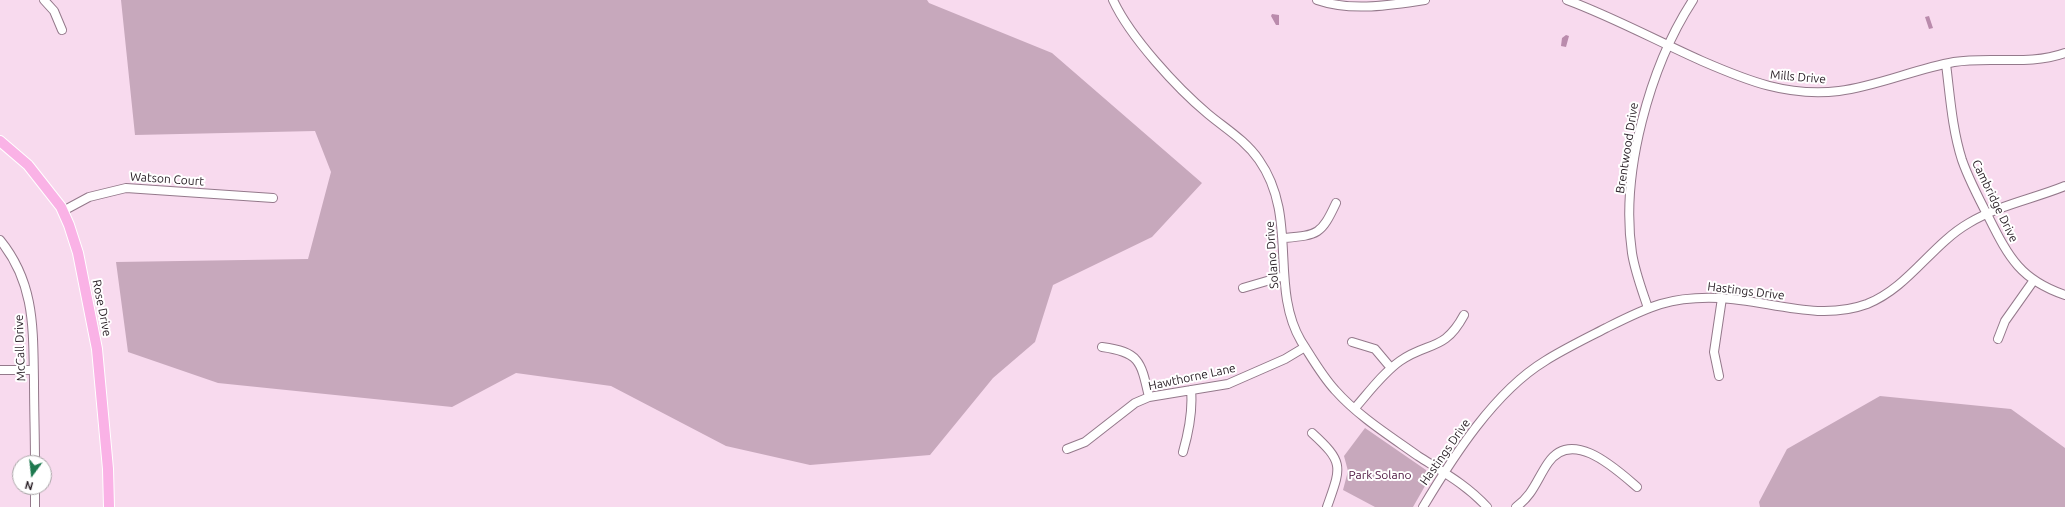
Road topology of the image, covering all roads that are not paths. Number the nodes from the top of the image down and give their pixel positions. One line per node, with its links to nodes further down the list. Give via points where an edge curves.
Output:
1 (44, 0): 7 (street, via 54,11)
2 (1113, 0): 17 (street, Solano Drive, via 1120,16 1150,55 1207,113 1242,140 1259,160 1275,192)
3 (1317, 0): 4 (street, via 1333,5 1364,7)
4 (1425, 0)
5 (1567, 0): 8 (street, Mills Drive)
6 (1693, 0): 8 (street, Brentwood Drive)
7 (62, 30)
8 (1668, 46): 10 (street, Mills Drive, via 1746,80 1778,89 1802,91 1839,91); 24 (street, Brentwood Drive, via 1648,95 1638,143 1630,204 1632,252 1636,274)
9 (2065, 53): 10 (street, Mills Drive, via 2033,60 1972,60)
10 (1946, 64): 16 (street, Cambridge Drive, via 1960,153)
11 (0, 141): 15 (main road, Rose Drive, via 28,165)
12 (2065, 186): 16 (street, Hastings Drive)
13 (273, 198): 15 (street, Watson Court, via 126,188 89,197)
14 (1336, 203): 17 (street, via 1327,223 1320,230 1311,236)
15 (63, 211): 45 (main road, Rose Drive, via 78,253 97,349)
16 (1987, 214): 20 (street, Cambridge Drive, via 2009,258); 23 (street, Hastings Drive, via 1955,233 1898,286 1866,304 1835,311 1814,311)
17 (1284, 238): 19 (street, Solano Drive)
18 (0, 240): 32 (street, McCall Drive, via 9,250 27,288 33,321)
19 (1284, 276): 21 (street); 29 (street, Solano Drive, via 1294,324)
20 (2034, 280): 22 (street, Cambridge Drive); 26 (street, via 2005,321)
21 (1243, 288)
22 (2065, 295)
23 (1722, 298): 24 (street, Hastings Drive, via 1678,299); 33 (street, via 1714,352)
24 (1648, 308): 41 (street, Hastings Drive, via 1544,361 1520,380 1488,413)
25 (1464, 315): 30 (street, via 1451,335 1437,345 1402,360)
26 (1998, 339)
27 (1352, 342): 30 (street, via 1375,349)
28 (1102, 346): 35 (street, via 1117,349 1134,357 1142,369)
29 (1305, 347): 34 (street, Hawthorne Lane, via 1247,377 1228,384); 36 (street, Solano Drive, via 1318,370 1335,391)
30 (1392, 368): 36 (street)
31 (0, 370): 32 (street)
32 (33, 370): 40 (street, McCall Drive)
33 (1719, 376)
34 (1191, 390): 35 (street, Hawthorne Lane); 39 (street, via 1193,406)
35 (1149, 397): 38 (street, Hawthorne Lane, via 1135,403 1085,442)
36 (1355, 408): 41 (street, Solano Drive, via 1383,431)
37 (1312, 433): 46 (street, via 1330,450 1338,465 1336,481)
38 (1067, 449)
39 (1183, 452)
40 (35, 455)
41 (1444, 472): 47 (street, Hastings Drive); 48 (street, Solano Drive, via 1464,485)
42 (1637, 487): 49 (street, via 1600,458 1578,450 1568,450 1548,462 1529,496)
43 (35, 495): 44 (street)
44 (35, 507)
45 (109, 507)
46 (1327, 507)
47 (1423, 507)
48 (1487, 507)
49 (1516, 507)

